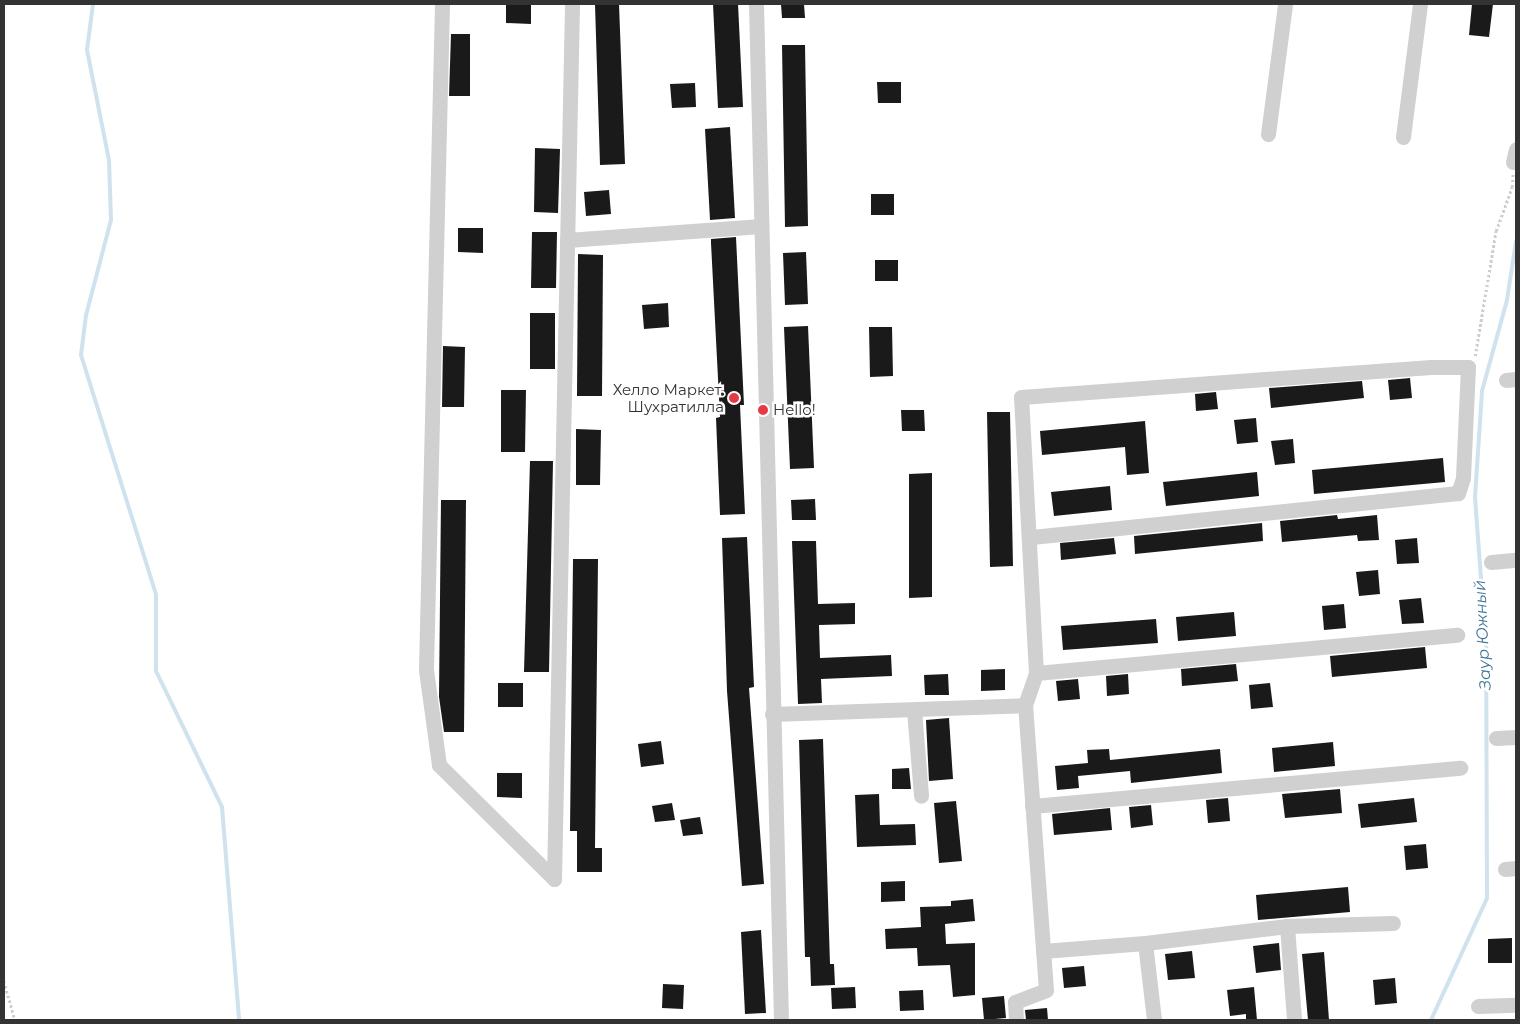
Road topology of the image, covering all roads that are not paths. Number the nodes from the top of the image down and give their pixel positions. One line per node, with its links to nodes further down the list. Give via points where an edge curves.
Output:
1 (442, 4): 9 (street, via 426,670 439,765 554,880)
2 (572, 4): 9 (street)
3 (756, 4): 8 (street)
4 (1285, 4): 6 (street)
5 (1420, 4): 7 (street)
6 (1268, 134)
7 (1403, 137)
8 (761, 226): 9 (street); 17 (street)
9 (567, 240)
10 (1029, 537): 10 (street, via 1021,397 1468,367 1463,478 1458,493); 14 (street)
11 (1516, 560): 12 (street)
12 (1491, 562)
13 (1456, 635): 14 (street)
14 (1036, 673): 15 (street)
15 (1025, 705): 16 (street); 22 (street)
16 (914, 710): 17 (street); 21 (street)
17 (772, 714): 29 (street)
18 (1496, 738): 19 (street)
19 (1516, 738)
20 (1460, 768): 22 (street)
21 (922, 796)
22 (1032, 806): 26 (street)
23 (1393, 924): 24 (street)
24 (1287, 926): 25 (street); 32 (street)
25 (1144, 943): 26 (street); 31 (street)
26 (1043, 951): 30 (street, via 1046,990 1015,1002)
27 (1478, 1006): 28 (street)
28 (1516, 1006)
29 (781, 1020)
30 (1016, 1020)
31 (1154, 1020)
32 (1294, 1020)

